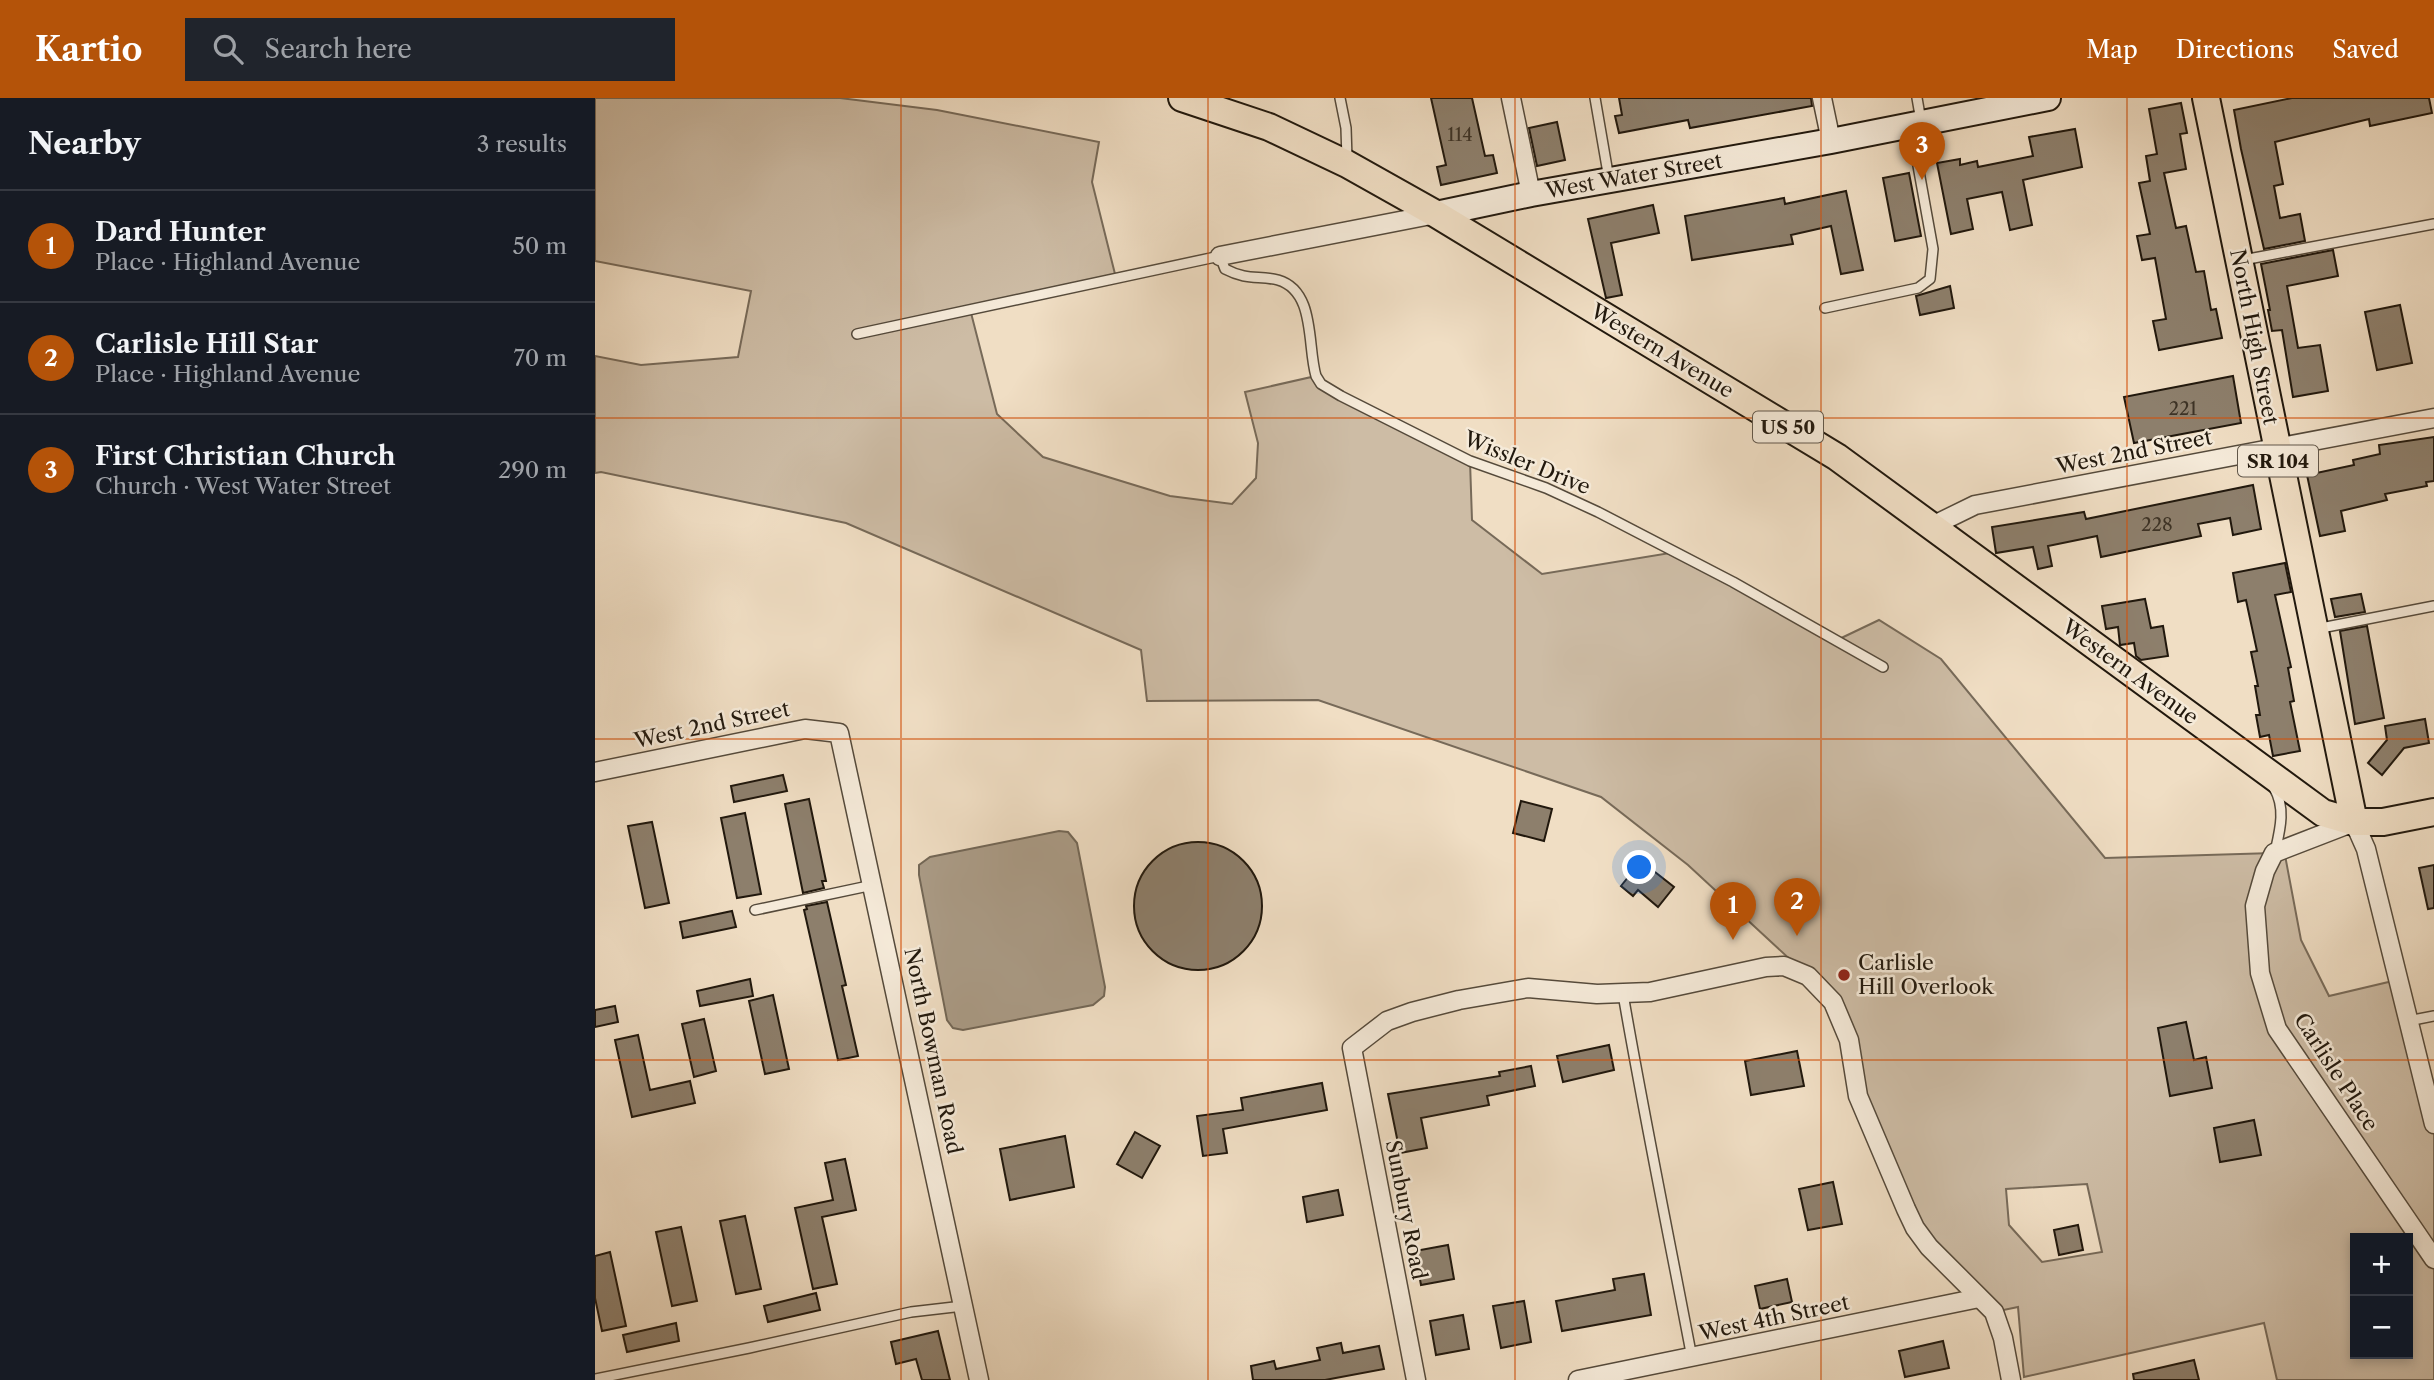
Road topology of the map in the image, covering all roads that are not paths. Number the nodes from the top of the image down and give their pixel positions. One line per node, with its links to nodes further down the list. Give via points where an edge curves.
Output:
1 (1182, 98): 12 (main road, Western Avenue / US 50, via 1269,127)
2 (1340, 98): 12 (lane)
3 (1511, 98): 14 (street)
4 (1595, 98): 13 (lane)
5 (1822, 98): 11 (street)
6 (1917, 98): 10 (lane)
7 (2048, 98): 9 (street, West Water Street)
8 (2206, 98): 18 (main road, North High Street / SR 104)
9 (2018, 101): 10 (street, West Water Street)
10 (1916, 124): 11 (street, West Water Street); 19 (lane, via 1933,249 1930,279 1918,288)
11 (1831, 141): 13 (street, West Water Street)
12 (1347, 164): 15 (main road, Western Avenue / US 50)
13 (1609, 180): 14 (street, West Water Street)
14 (1531, 194): 15 (street, West Water Street)
15 (1436, 214): 17 (street, West Water Street); 23 (main road, Western Avenue / US 50, via 1837,457)
16 (2434, 224): 18 (lane)
17 (1220, 256): 20 (lane); 26 (lane, Wissler Drive, via 1225,270 1240,277 1276,279 1291,285 1299,295 1315,376 1321,384 1470,461 1598,512)
18 (2238, 261): 22 (main road, North High Street / SR 104)
19 (1825, 308)
20 (857, 334)
21 (2434, 418): 22 (street, West 2nd Street)
22 (2276, 448): 23 (street, West 2nd Street, via 1975,505); 25 (main road, North High Street / SR 104)
23 (1930, 527): 28 (main road, Western Avenue / US 50)
24 (2434, 606): 25 (lane)
25 (2314, 629): 31 (main road, North High Street / SR 104)
26 (1883, 667)
27 (839, 733): 29 (street, West 2nd Street, via 806,729); 33 (street, North Bowman Road)
28 (2263, 768): 31 (main road, Western Avenue / US 50, via 2323,813); 32 (lane, via 2280,799)
29 (595, 772)
30 (2434, 812): 31 (main road, US 50)
31 (2354, 822): 32 (street); 37 (street, via 2366,849)
32 (2274, 853): 39 (street, Carlisle Place, via 2255,906 2260,973 2277,1029)
33 (873, 885): 34 (lane); 41 (street, North Bowman Road)
34 (755, 910)
35 (1623, 994): 40 (street, via 1766,967 1784,967 1808,976 1833,1002 1842,1021 1858,1096 1915,1228); 42 (lane); 45 (street, Sunbury Road, via 1528,988 1459,1000 1387,1021 1352,1048)
36 (2434, 1016): 37 (lane)
37 (2407, 1021): 38 (street)
38 (2434, 1124)
39 (2434, 1259)
40 (1979, 1298): 42 (street, West 4th Street); 47 (street, via 1994,1312)
41 (963, 1306): 43 (lane, via 911,1312); 44 (street, North Bowman Road)
42 (1692, 1358): 46 (street, West 4th Street)
43 (595, 1378)
44 (979, 1380)
45 (1416, 1380)
46 (1578, 1380)
47 (2011, 1380)

